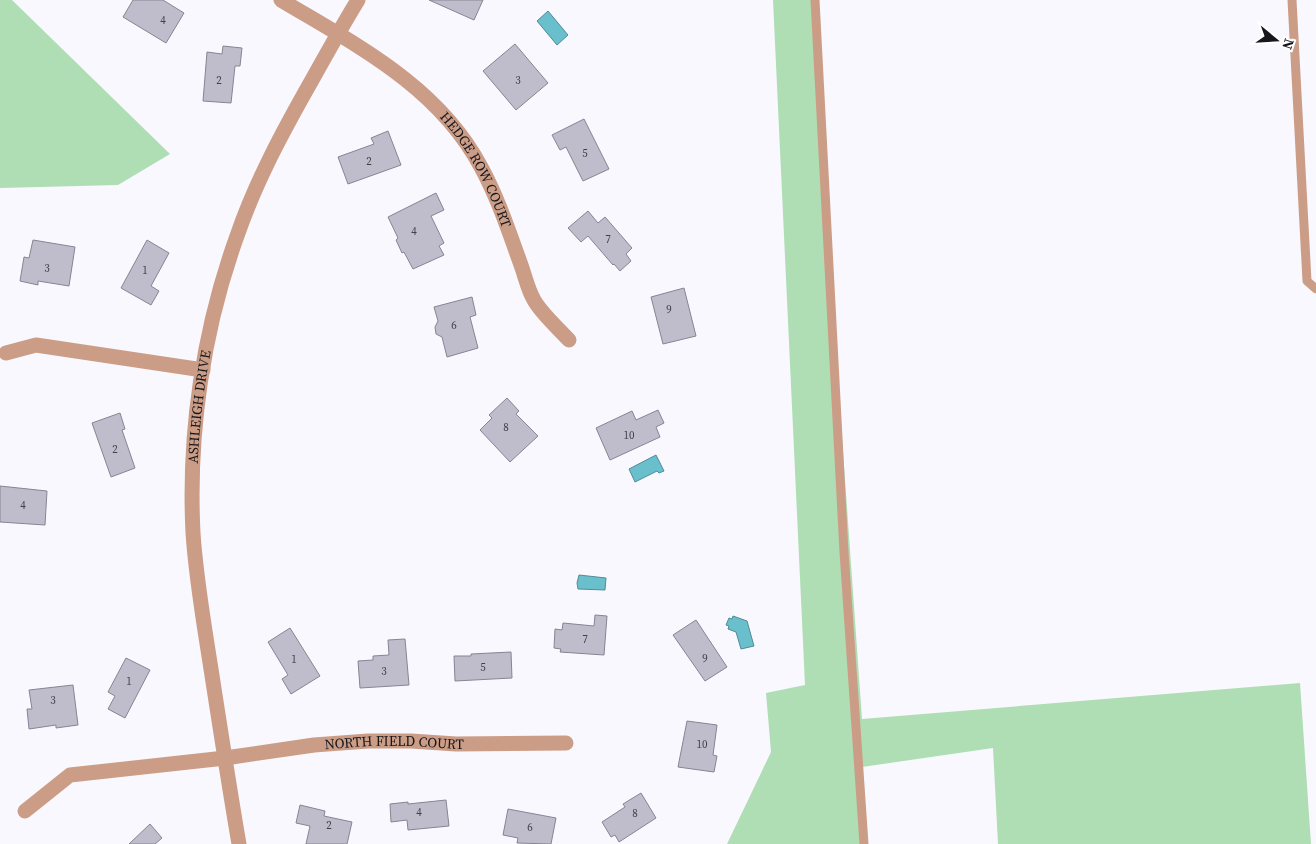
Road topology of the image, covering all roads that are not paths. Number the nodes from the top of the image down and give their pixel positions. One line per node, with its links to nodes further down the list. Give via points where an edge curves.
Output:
1 (281, 0): 5 (street, HEDGE ROW COURT)
2 (358, 0): 5 (street, ASHLEIGH DRIVE)
3 (815, 0): 14 (lane, via 844,552)
4 (1292, 0): 6 (lane, via 1306,281)
5 (338, 34): 7 (street, HEDGE ROW COURT, via 396,70 441,110 463,137 496,198 534,300); 9 (street, ASHLEIGH DRIVE, via 279,138 256,187 236,238 217,303)
6 (1316, 289)
7 (569, 340)
8 (6, 353): 9 (street, via 36,345)
9 (203, 370): 11 (street, ASHLEIGH DRIVE, via 196,423 193,531 198,586)
10 (566, 743): 11 (street, NORTH FIELD COURT, via 368,741 314,744)
11 (225, 758): 12 (street, NORTH FIELD COURT, via 70,775); 13 (street, ASHLEIGH DRIVE)
12 (24, 810)
13 (239, 844)
14 (864, 844)

